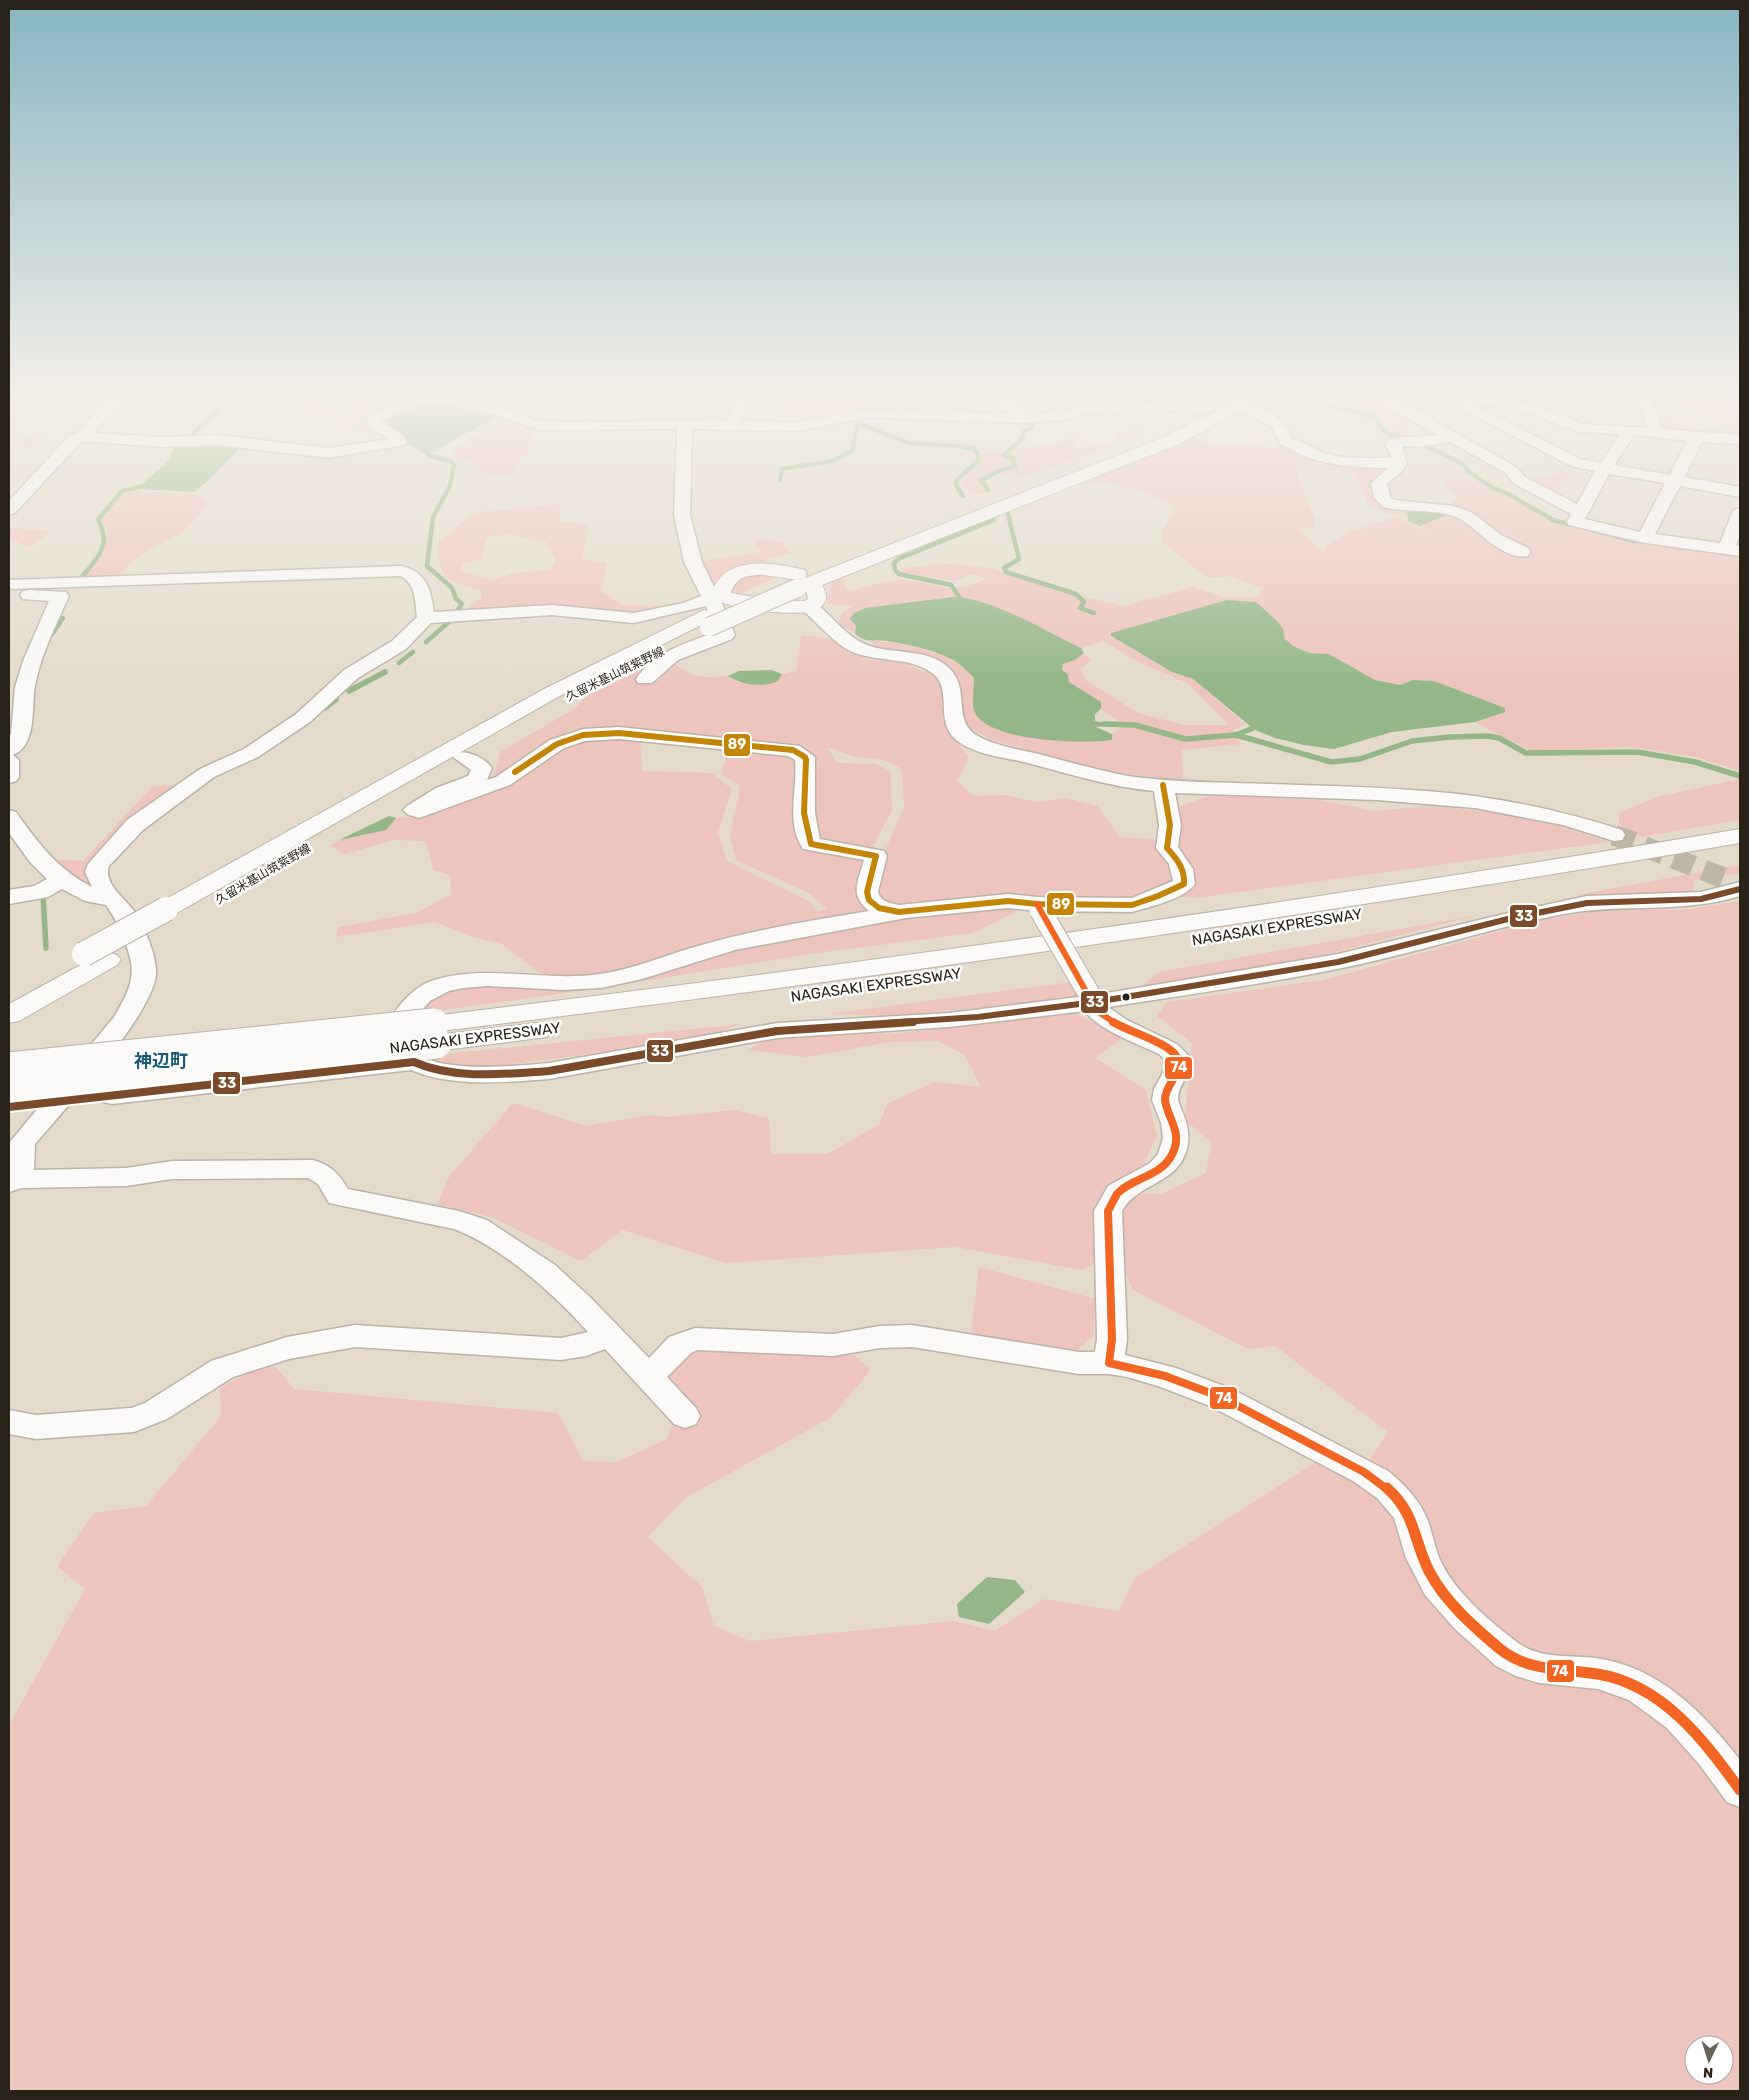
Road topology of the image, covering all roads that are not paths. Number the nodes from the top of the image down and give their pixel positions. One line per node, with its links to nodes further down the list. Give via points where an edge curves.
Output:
1 (24, 493): 9 (street)
2 (683, 493): 18 (street, via 682,515 693,562)
3 (1019, 493): 15 (main road, 久留米基山筑紫野線)
4 (1032, 493): 15 (main road, 久留米基山筑紫野線)
5 (1381, 493): 14 (street, via 1389,504 1454,511 1467,516 1496,539)
6 (1544, 493): 10 (street)
7 (1591, 493): 10 (street)
8 (1670, 493): 12 (street)
9 (9, 510)
10 (1580, 512): 12 (street, via 1575,522)
11 (1740, 517): 13 (street)
12 (1645, 538): 13 (street)
13 (1733, 550)
14 (1522, 552)
15 (798, 581): 17 (main road, via 818,595 817,601); 18 (main road, 久留米基山筑紫野線, bridge); 18 (main road, via 765,569 733,574 725,580)
16 (11, 585): 19 (street, via 402,571 413,574 421,583); 21 (street, via 60,596 32,661 25,687 21,734)
17 (809, 607): 18 (main road, via 771,606 726,598); 25 (street, via 852,645 917,660 944,672 951,682 955,729 969,740 1100,776)
18 (711, 609): 19 (street, via 634,618 552,610); 20 (street, via 726,635 666,658); 22 (main road, 久留米基山筑紫野線); 36 (main road, 久留米基山筑紫野線, via 551,693)
19 (426, 618): 33 (street, via 400,645 351,674 303,718 250,753 207,773 135,825 99,864 96,872 98,882)
20 (645, 679)
21 (9, 750)
22 (463, 757): 35 (street, via 482,768 477,780 444,792 414,810 419,812 503,781 557,744 583,735 619,733 793,750 804,757 807,766 807,835 811,844 876,856 867,892 869,900 879,908); 36 (main road, 久留米基山筑紫野線)
23 (9, 760): 24 (street)
24 (9, 778)
25 (1163, 785): 27 (street, via 1439,799 1496,805 1558,816); 34 (street, via 1170,825 1167,848 1179,862 1185,875 1184,884 1132,905)
26 (9, 816): 30 (street, via 27,846 49,871)
27 (1614, 835)
28 (1740, 836): 42 (main road, NAGASAKI EXPRESSWAY, via 1391,894 641,999)
29 (1740, 852): 42 (main road, NAGASAKI EXPRESSWAY, via 1405,908 1019,966)
30 (62, 880): 32 (street, via 40,892); 33 (street, via 98,900)
31 (1735, 884): 39 (street, via 1718,897 1684,902 1591,902 1310,967)
32 (9, 897)
33 (112, 898): 43 (street, via 126,916 144,960 144,976 137,998 124,1020)
34 (1039, 907): 35 (street, via 1008,901); 39 (street, bridge)
35 (899, 912): 40 (street, via 788,931 613,980 582,983 460,981 432,989 413,1001)
36 (172, 916): 37 (main road, 久留米基山筑紫野線)
37 (96, 957): 38 (main road, 久留米基山筑紫野線); 41 (main road, 久留米基山筑紫野線)
38 (9, 995)
39 (1090, 996): 45 (street, via 1013,1013 750,1034 615,1062 544,1072 443,1073); 52 (street, via 1097,1011 1168,1049 1177,1057 1180,1067 1167,1088 1165,1100 1176,1138 1171,1157 1160,1169 1118,1193 1108,1211 1112,1339)
40 (406, 1013): 43 (street); 45 (street)
41 (9, 1015)
42 (434, 1034): 46 (main road, NAGASAKI EXPRESSWAY, bridge); 47 (main road, NAGASAKI EXPRESSWAY, bridge)
43 (102, 1045): 44 (street); 48 (street)
44 (9, 1054)
45 (414, 1062): 48 (street)
46 (9, 1068)
47 (9, 1092)
48 (54, 1103): 49 (street); 50 (street, via 22,1142)
49 (9, 1107)
50 (14, 1181): 51 (street, via 109,1178 172,1170 313,1169 328,1178 340,1196 459,1220 477,1227 545,1272)
51 (609, 1335): 53 (street); 55 (street, via 586,1345 561,1349 355,1336 287,1348 222,1370 156,1411 134,1420 36,1427)
52 (1108, 1362): 53 (street, via 1079,1363 912,1336 880,1337 833,1345 695,1339 680,1345); 56 (street, via 1139,1367 1255,1413 1309,1446 1353,1466 1388,1489 1407,1511 1432,1577 1445,1595 1510,1656 1527,1665 1600,1674 1641,1688 1676,1714)
53 (649, 1377): 54 (street)
54 (685, 1416)
55 (9, 1422)
56 (1740, 1790)

